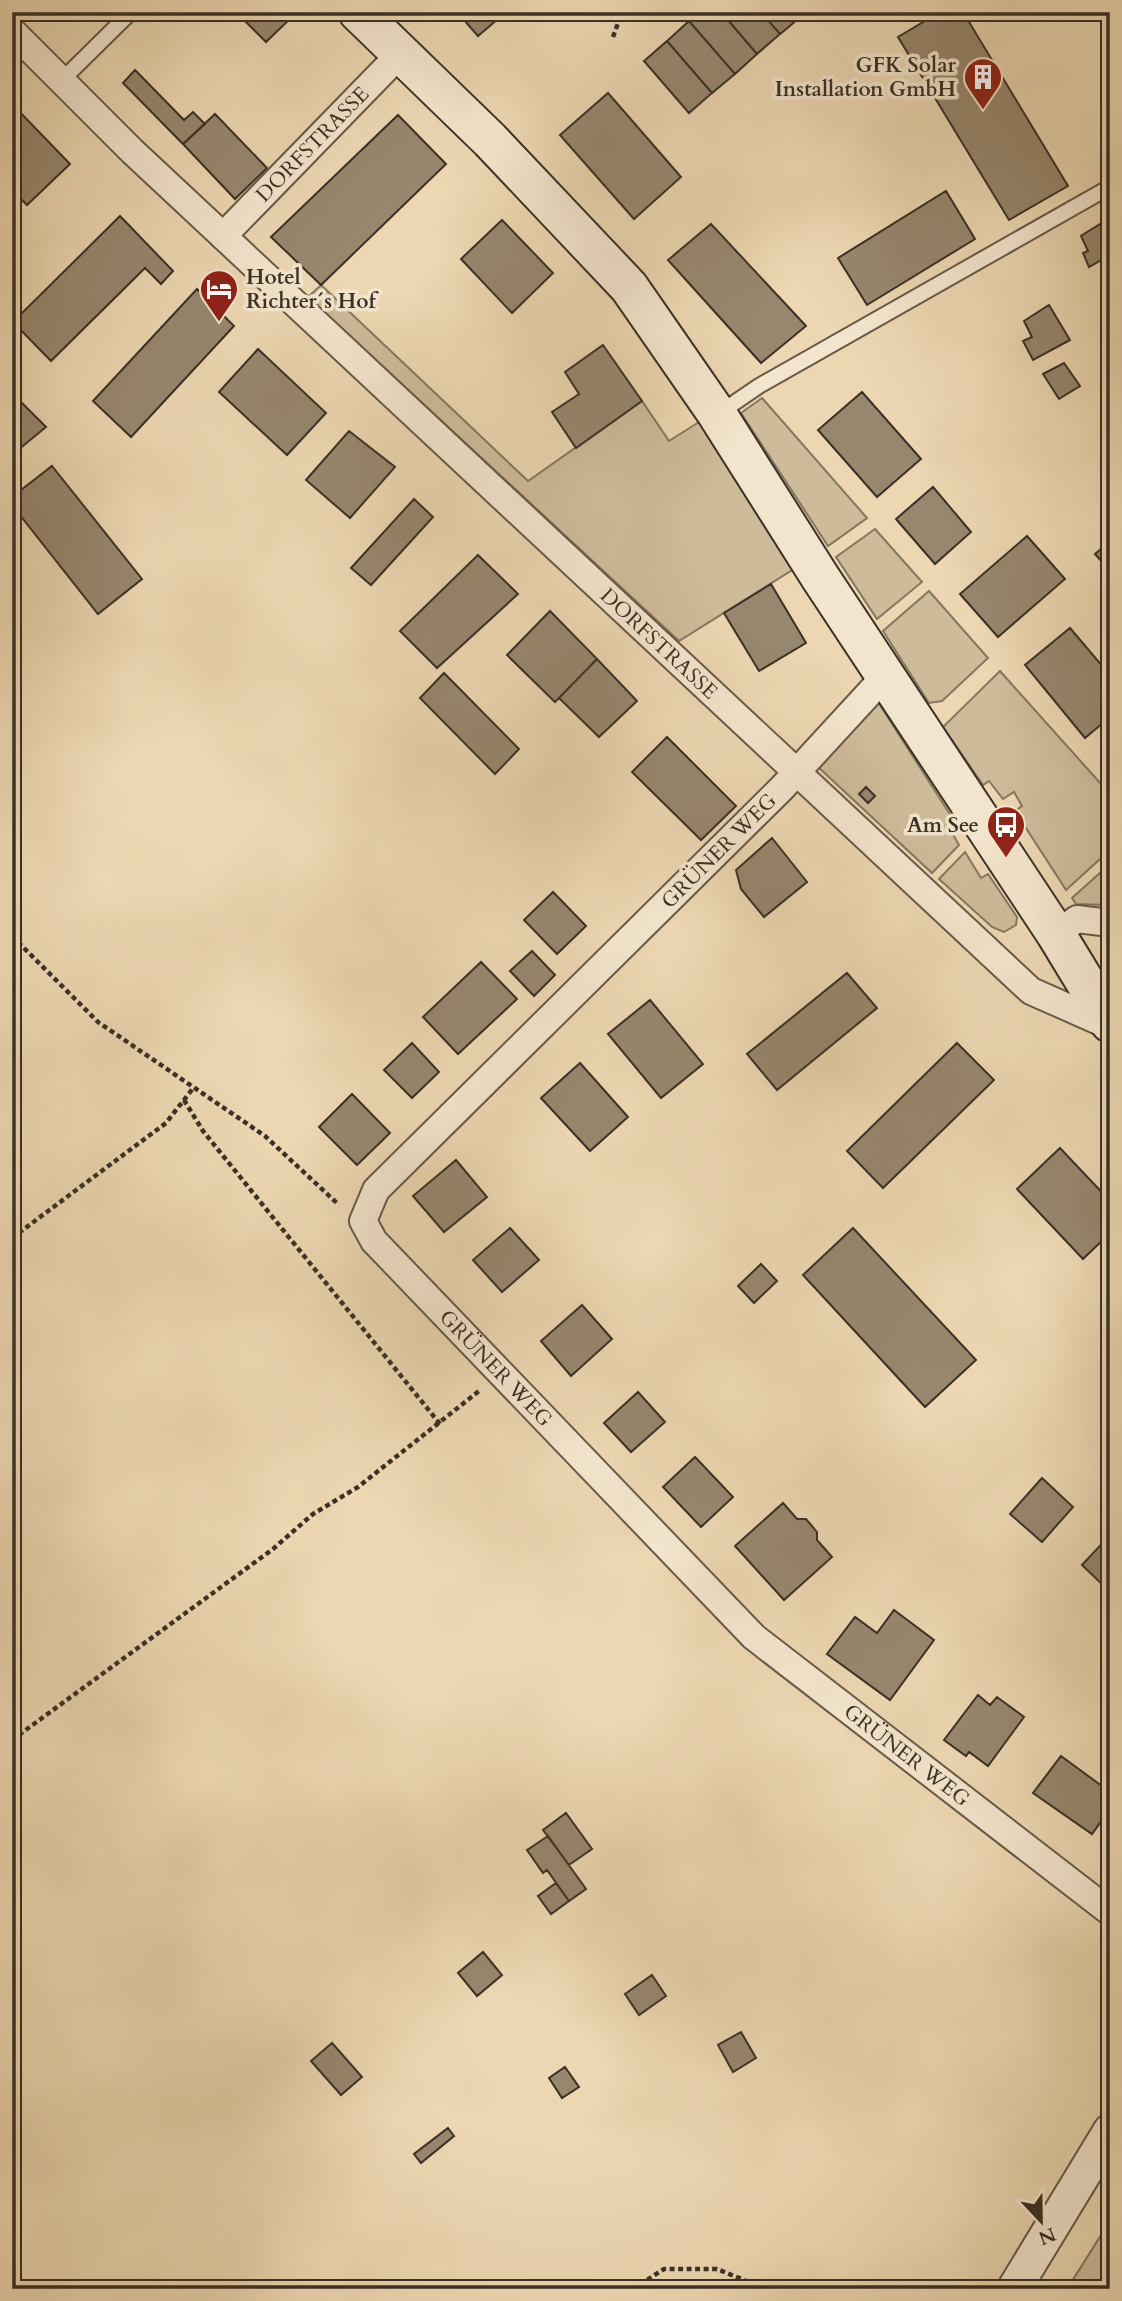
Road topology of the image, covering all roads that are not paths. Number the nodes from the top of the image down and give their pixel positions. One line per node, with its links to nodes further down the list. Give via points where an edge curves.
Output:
1 (131, 12): 5 (lane)
2 (358, 12): 4 (main road, DORFSTRASSE)
3 (12, 31): 5 (street, DORFSTRASSE)
4 (401, 53): 7 (street, DORFSTRASSE); 8 (main road, DORFSTRASSE, via 629,287)
5 (61, 81): 7 (street, DORFSTRASSE)
6 (1108, 188): 8 (lane)
7 (223, 236): 10 (street, DORFSTRASSE)
8 (717, 414): 9 (main road, DORFSTRASSE)
9 (885, 676): 10 (street, GRÜNER WEG); 12 (main road, DORFSTRASSE)
10 (796, 774): 13 (street, DORFSTRASSE, via 1031,991); 14 (street, GRÜNER WEG, via 376,1191 363,1221 374,1241 754,1637)
11 (1110, 923): 12 (street, via 1077,919)
12 (1056, 934): 13 (main road, DORFSTRASSE)
13 (1110, 1025)
14 (1110, 1912)
15 (1110, 2132): 16 (street)
16 (1014, 2289)

